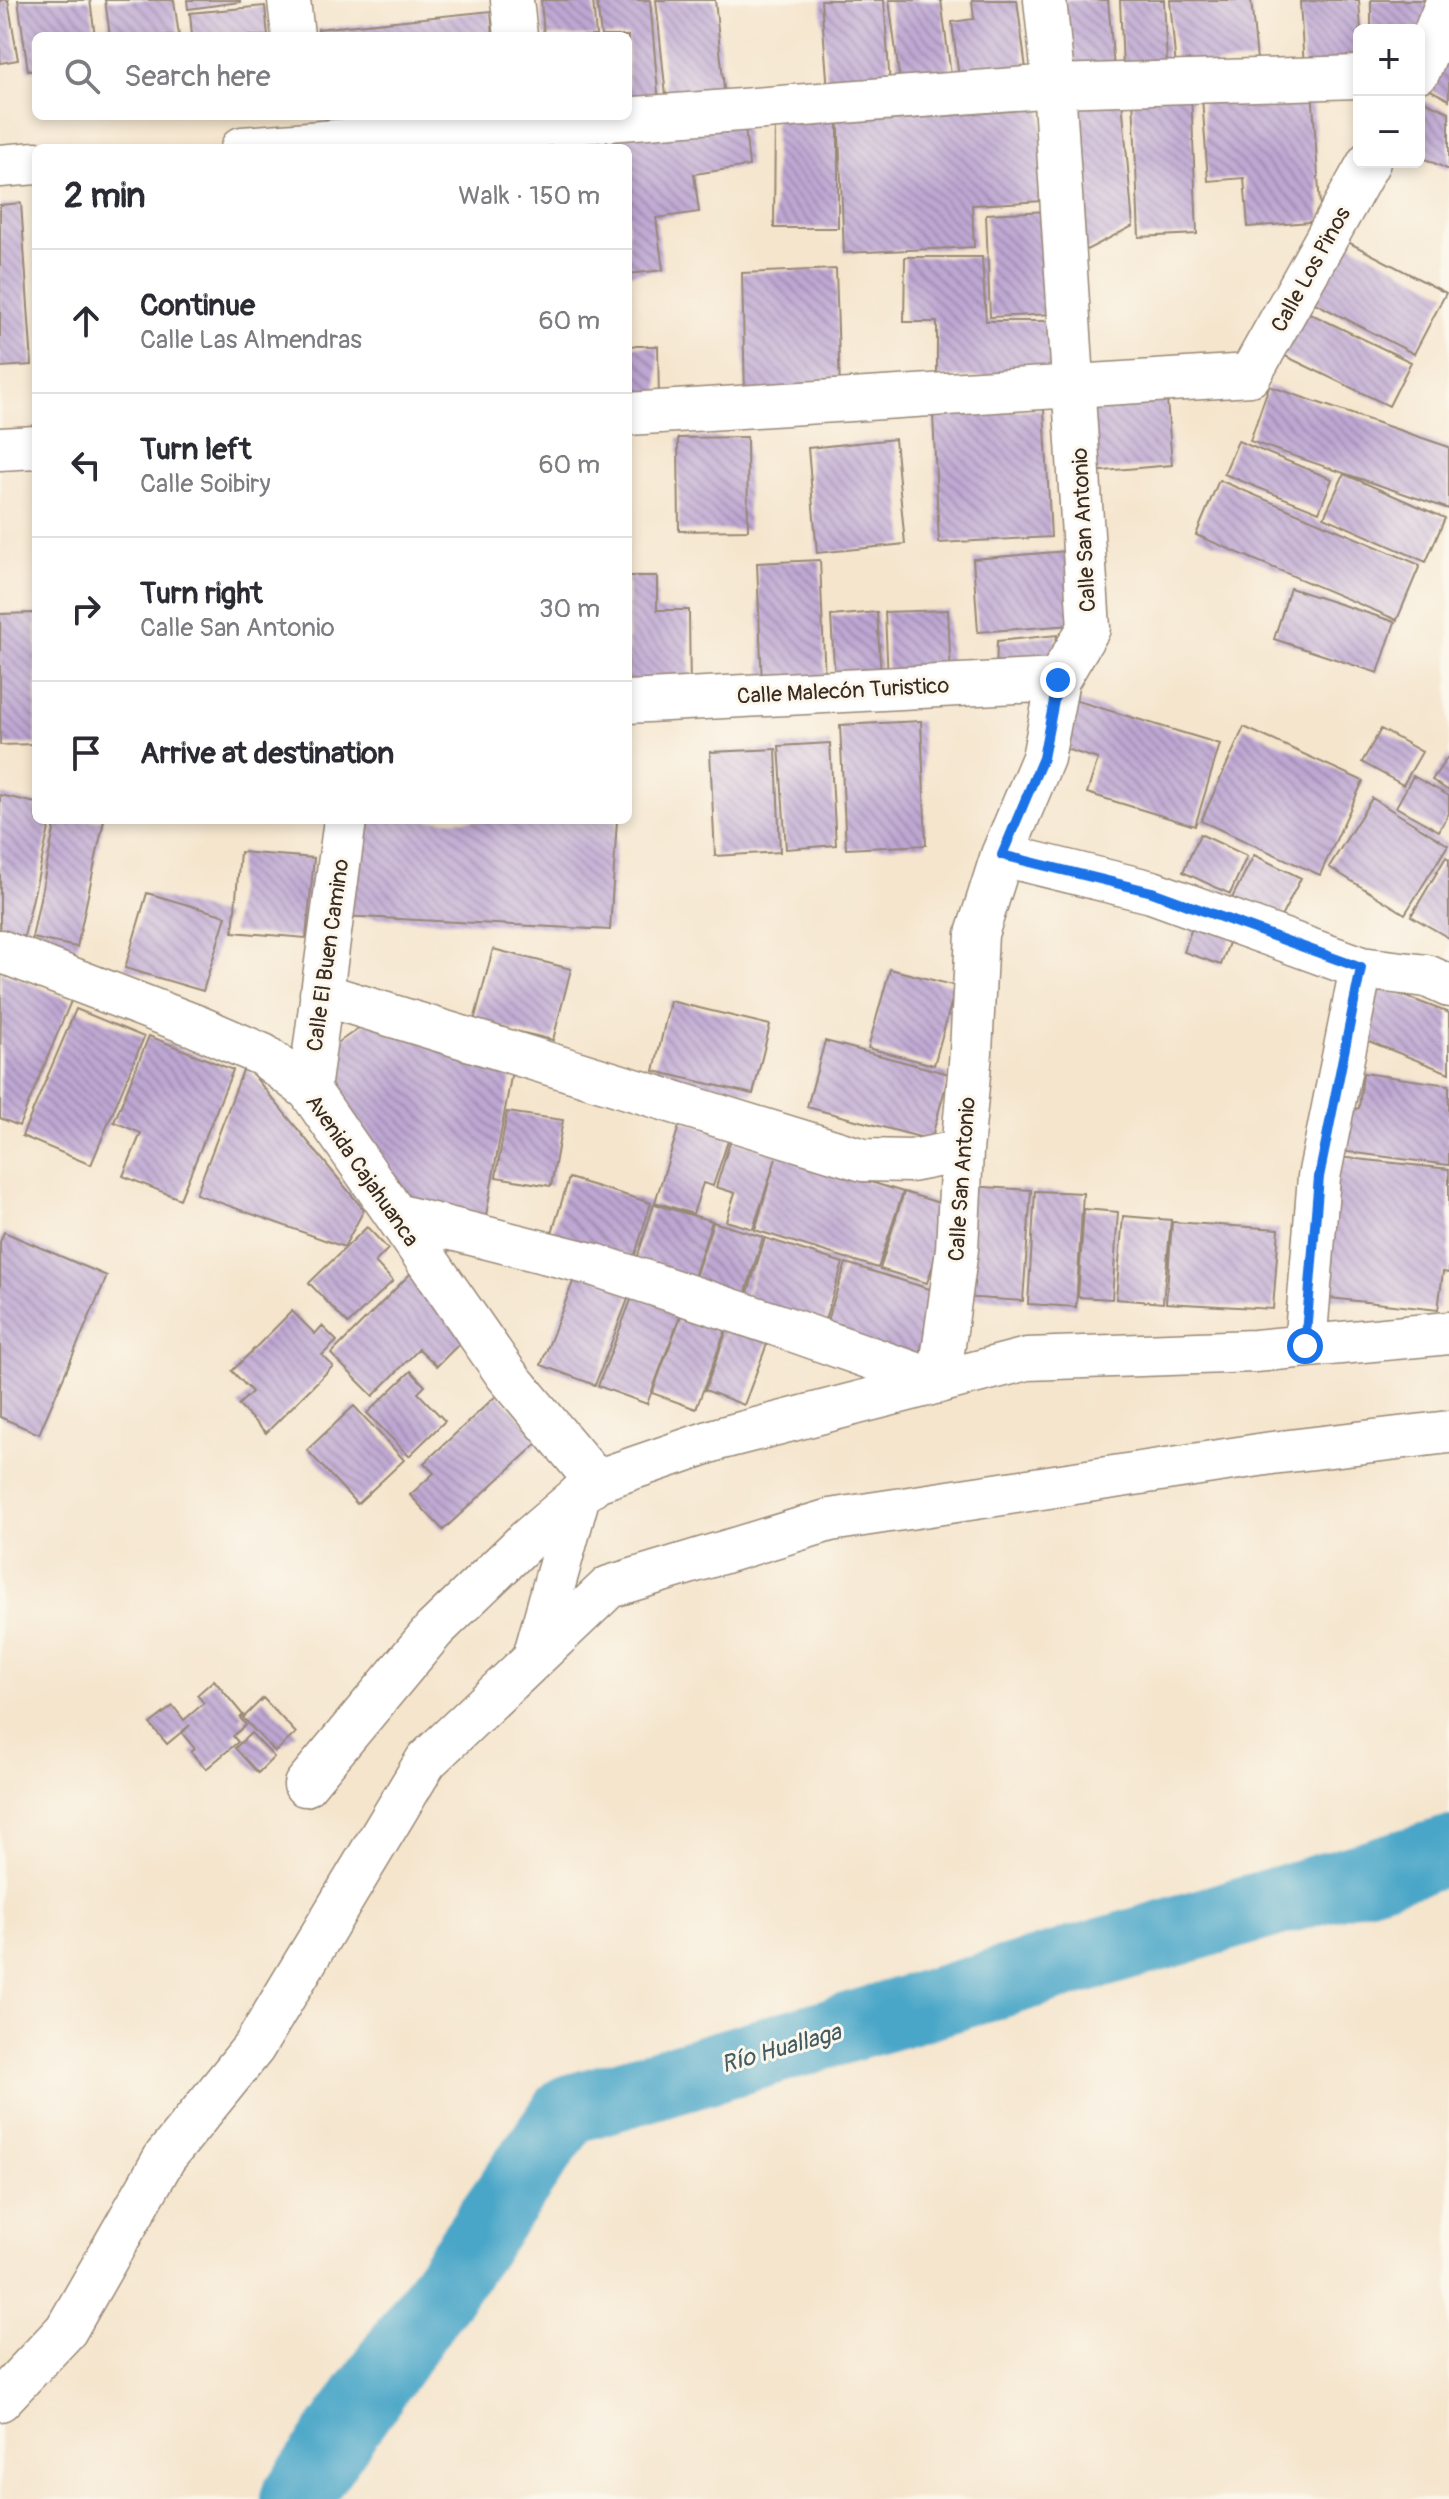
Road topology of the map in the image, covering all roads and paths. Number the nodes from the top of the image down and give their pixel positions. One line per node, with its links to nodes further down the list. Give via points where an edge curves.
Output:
1 (289, 0): 5 (street)
2 (512, 0): 6 (street)
3 (1045, 0): 9 (street, Calle San Antonio)
4 (1448, 0): 7 (street)
5 (293, 32)
6 (516, 32)
7 (1425, 56)
8 (1353, 77): 9 (street)
9 (1054, 86): 10 (street); 17 (street, Calle San Antonio)
10 (632, 114)
11 (524, 121): 12 (street)
12 (303, 136): 13 (street)
13 (262, 144)
14 (32, 163): 15 (street)
15 (0, 166)
16 (1366, 168): 17 (street, Calle Los Pinos, via 1250,375)
17 (1074, 386): 18 (street); 21 (street, Calle San Antonio, via 1089,628)
18 (632, 414)
19 (32, 447): 20 (street)
20 (0, 449)
21 (1058, 680): 22 (street, Calle Malecón Turistico); 24 (street, Calle San Antonio, via 1043,758)
22 (632, 702)
23 (344, 824): 28 (street, Calle El Buen Camino)
24 (1002, 855): 26 (street, via 1152,892); 30 (street, Calle San Antonio, via 977,934)
25 (0, 951): 29 (street, Avenida Cajahuanca, via 223,1037 263,1055)
26 (1361, 968): 27 (street, via 1427,976); 33 (street, via 1319,1177)
27 (1449, 986)
28 (321, 994): 29 (street, Calle El Buen Camino); 30 (street, via 863,1160 911,1161)
29 (309, 1090): 31 (street, Avenida Cajahuanca)
30 (962, 1151): 34 (street, Calle San Antonio, via 957,1249)
31 (396, 1215): 34 (street, via 595,1265); 36 (street, Avenida Cajahuanca)
32 (1449, 1333): 33 (street)
33 (1305, 1346): 34 (street, via 1027,1359)
34 (939, 1382): 36 (street, via 718,1439)
35 (1449, 1432): 37 (street, via 1272,1453 830,1520 609,1587)
36 (587, 1488): 37 (street); 38 (street, via 434,1630)
37 (534, 1659): 39 (street, via 426,1761 254,2047 165,2157 66,2330)
38 (305, 1785)
39 (0, 2400)

